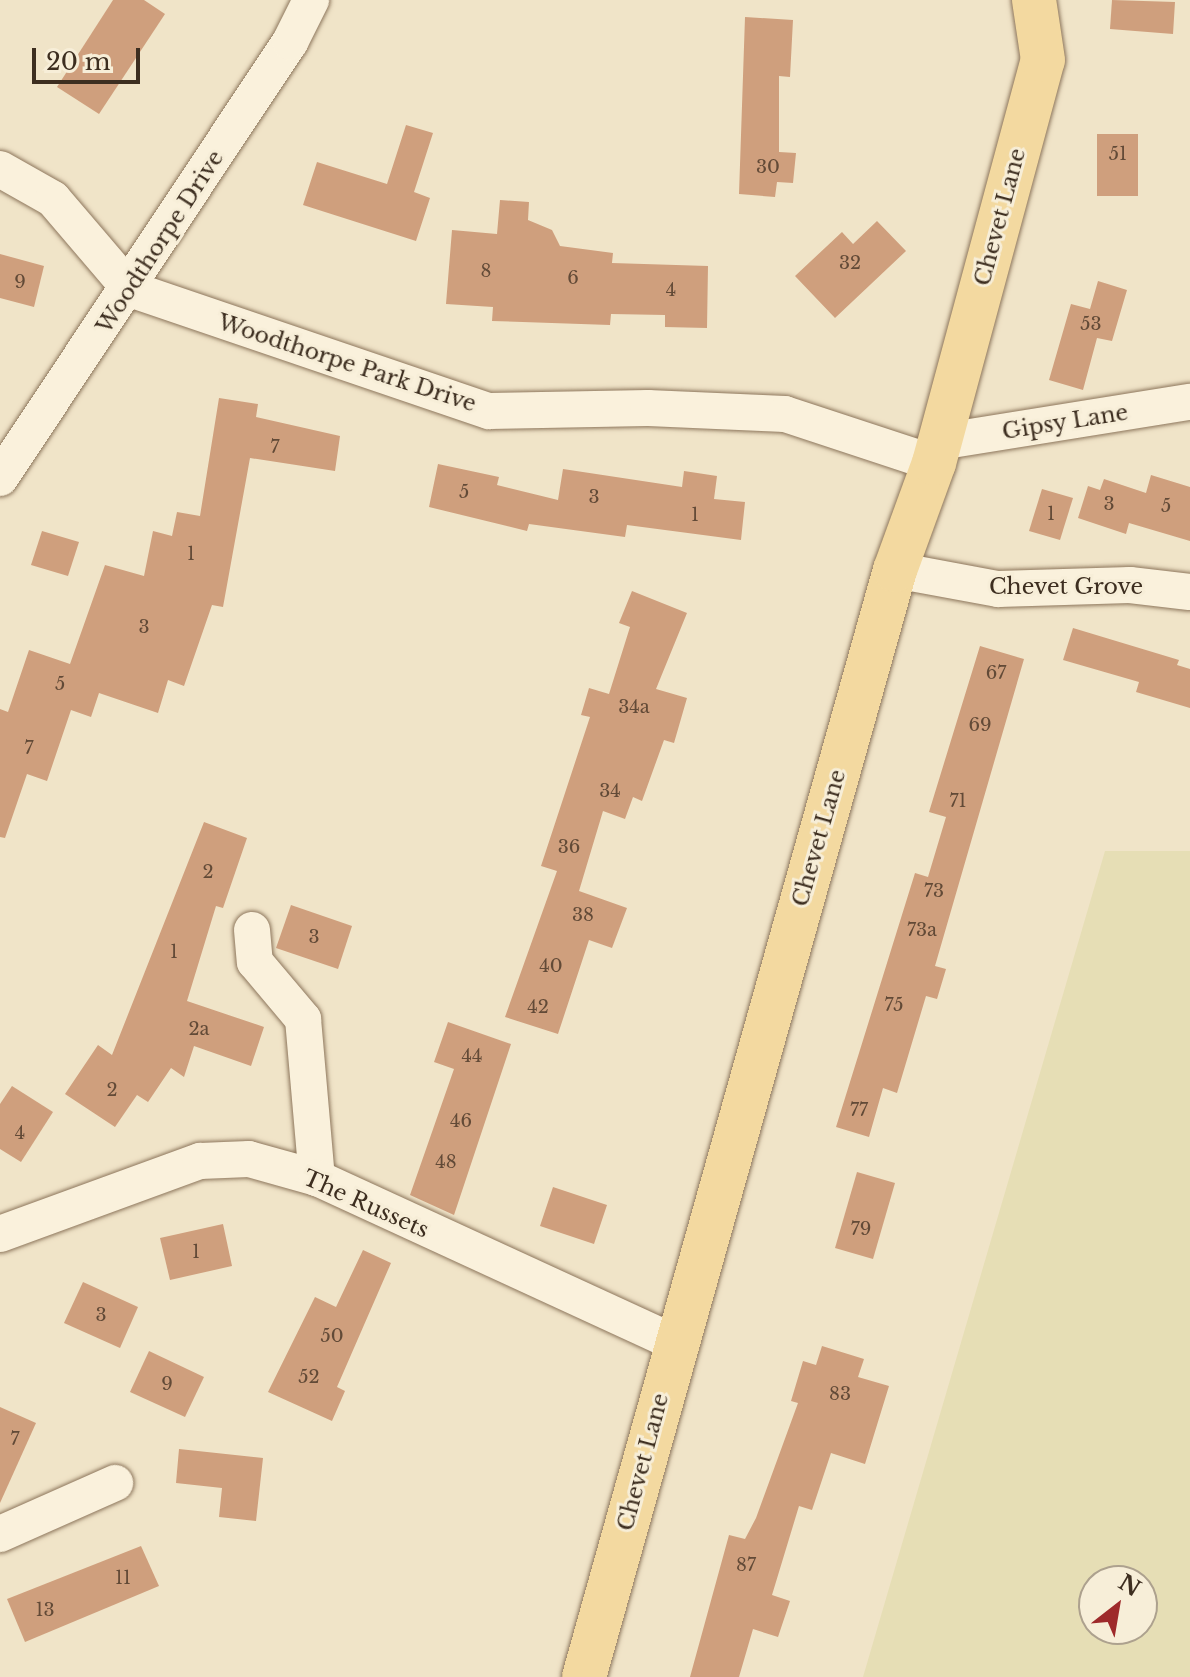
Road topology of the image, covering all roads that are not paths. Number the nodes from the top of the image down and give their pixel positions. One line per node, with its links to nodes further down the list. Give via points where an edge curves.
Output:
1 (311, 0): 4 (street, Woodthorpe Drive, via 290,42)
2 (1034, 0): 6 (main road, Chevet Lane, via 1043,60)
3 (0, 169): 4 (street, via 53,199)
4 (130, 289): 6 (street, Woodthorpe Park Drive, via 489,411 648,408 785,414); 7 (street, Woodthorpe Drive)
5 (1190, 402): 6 (street, Gipsy Lane)
6 (936, 452): 8 (main road, Chevet Lane)
7 (0, 478)
8 (895, 570): 9 (street, Chevet Grove, via 998,589 1130,585); 13 (main road, Chevet Lane)
9 (1190, 592)
10 (252, 930): 11 (street, via 255,962 249,984 303,1019)
11 (317, 1178): 12 (street, The Russets, via 249,1159 200,1161); 13 (street, The Russets)
12 (0, 1234)
13 (676, 1343): 16 (main road, Chevet Lane)
14 (115, 1483): 15 (street)
15 (0, 1534)
16 (584, 1677)

